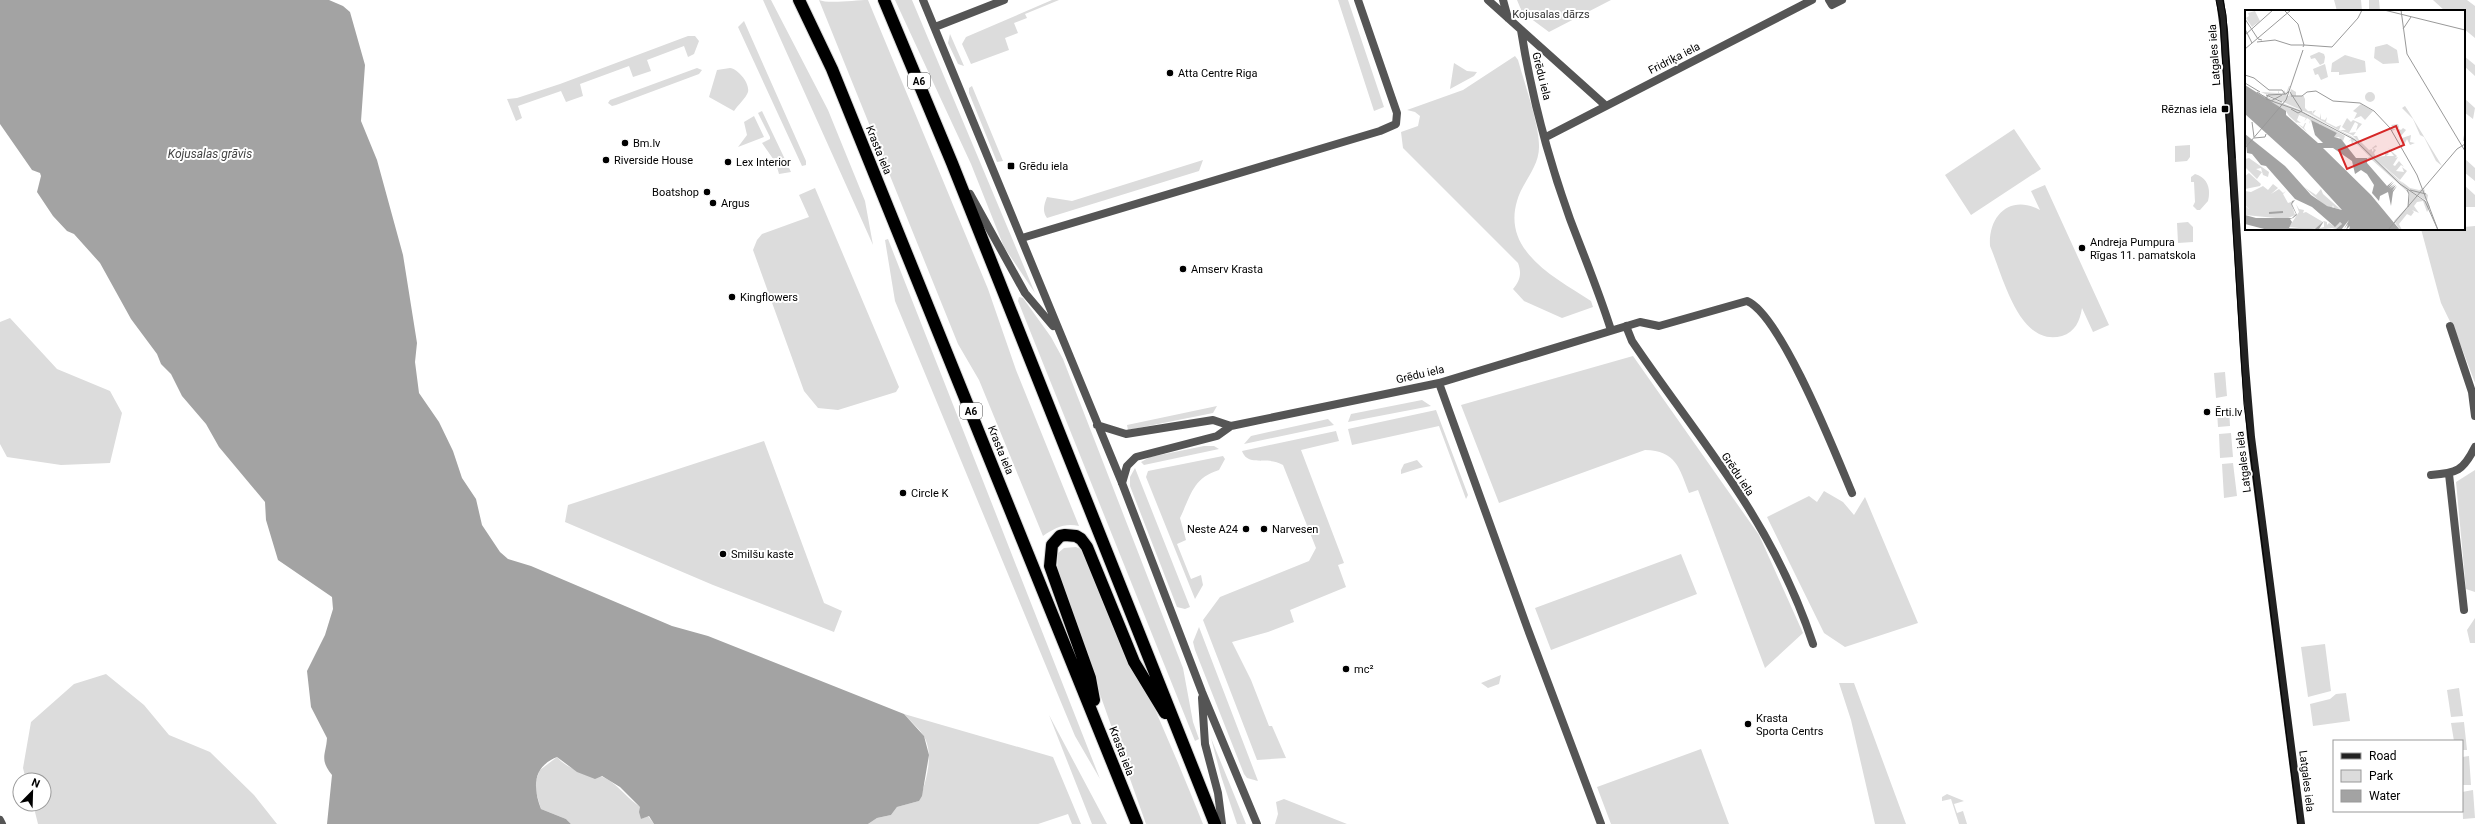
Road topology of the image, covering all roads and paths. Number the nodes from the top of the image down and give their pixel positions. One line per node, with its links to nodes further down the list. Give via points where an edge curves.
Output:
1 (799, 0): 35 (highway, Krasta iela / A6, via 832,70)
2 (884, 0): 17 (highway, A6)
3 (923, 0): 13 (street)
4 (1004, 0): 13 (street)
5 (1358, 0): 18 (street, via 1397,113 1396,124 1380,131)
6 (1488, 0): 12 (street, Grēdu iela)
7 (1503, 0): 12 (street)
8 (1812, 0): 15 (street, Fridriķa iela)
9 (1829, 0): 10 (street, via 1832,5)
10 (1842, 0)
11 (2220, 0): 44 (street, Latgales iela, via 2251,437)
12 (1508, 18): 14 (street, Grēdu iela)
13 (935, 27): 18 (street)
14 (1521, 30): 15 (street, Grēdu iela); 16 (street, Grēdu iela, via 1531,84)
15 (1605, 105): 16 (street, Fridriķa iela)
16 (1546, 137): 21 (street, Grēdu iela, via 1557,179)
17 (952, 163): 22 (street, via 1025,292); 36 (highway, A6)
18 (1022, 238): 22 (street)
19 (1626, 326): 21 (street, Grēdu iela); 31 (street, Grēdu iela, via 1640,322 1659,326 1733,303 1747,301 1754,304 1768,318 1806,385); 33 (street, Grēdu iela, via 1632,341 1736,487 1767,539)
20 (2450, 326): 24 (street, via 2472,392)
21 (1611, 330): 23 (street, Grēdu iela)
22 (1058, 331): 25 (street)
23 (1439, 382): 26 (street, Grēdu iela); 43 (street, via 1532,642)
24 (2475, 416)
25 (1097, 425): 26 (street, Grēdu iela, via 1126,434 1213,420); 30 (street)
26 (1231, 426): 30 (street, Grēdu iela, via 1217,436 1136,457 1127,466)
27 (2475, 447): 28 (street, via 2468,461 2459,470)
28 (2449, 474): 29 (street); 32 (street)
29 (2431, 475)
30 (1122, 482): 34 (street)
31 (1852, 493)
32 (2464, 610)
33 (1814, 644)
34 (1202, 692): 41 (street, via 1205,744 1218,794); 42 (street)
35 (1100, 729): 36 (highway, via 1090,678 1050,566 1052,545 1060,536 1065,535 1081,539 1087,547 1134,662); 39 (highway, Krasta iela / A6)
36 (1178, 732): 40 (highway, A6)
37 (0, 820): 38 (street)
38 (2, 824)
39 (1137, 824)
40 (1215, 824)
41 (1222, 824)
42 (1257, 824)
43 (1601, 824)
44 (2301, 824)

